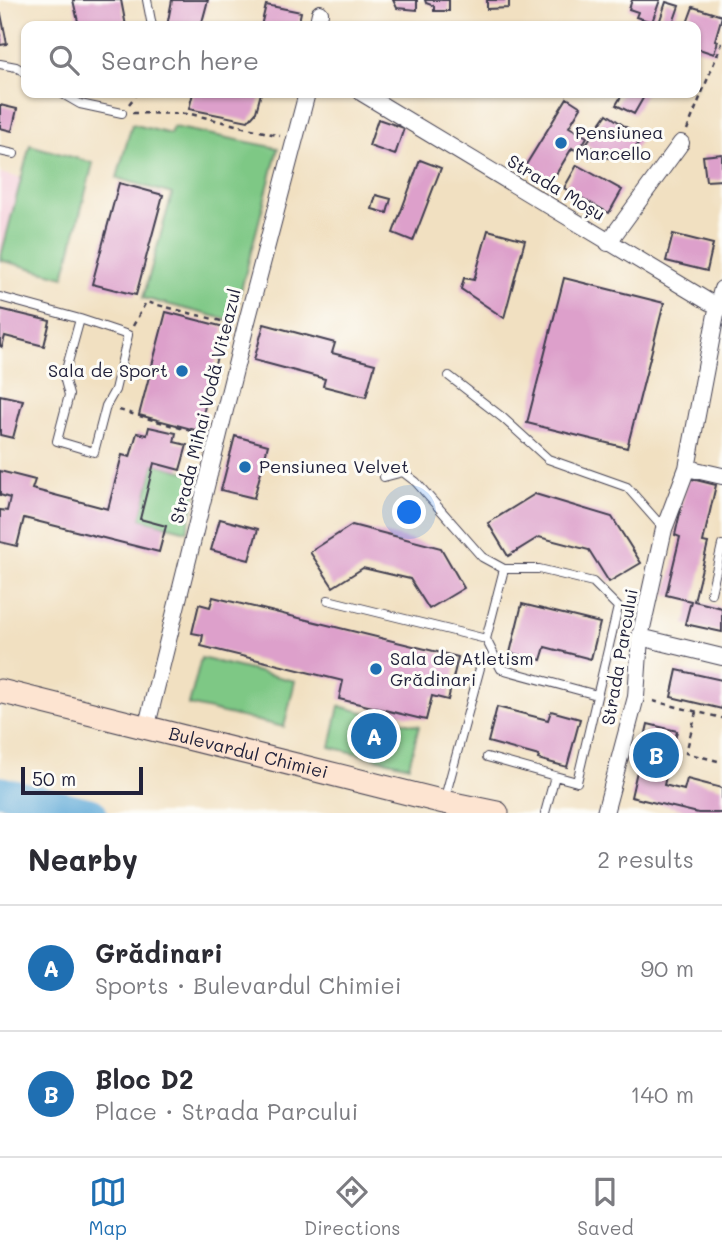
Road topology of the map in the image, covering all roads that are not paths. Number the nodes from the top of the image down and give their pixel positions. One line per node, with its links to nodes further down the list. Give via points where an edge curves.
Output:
1 (147, 0): 2 (lane)
2 (151, 21)
3 (0, 64): 4 (lane)
4 (21, 70)
5 (70, 98): 8 (lane)
6 (306, 98): 31 (street, Strada Mihai Vodă Viteazul)
7 (370, 98): 12 (street, Strada Moșu)
8 (122, 113)
9 (681, 143): 12 (street)
10 (0, 152): 11 (lane)
11 (14, 154)
12 (608, 243): 14 (street, Strada Moșu, via 709,302)
13 (0, 297): 15 (lane)
14 (720, 297): 17 (street, Strada Parcului)
15 (80, 318): 15 (lane, via 128,335 94,452 57,440 68,395 64,377)
16 (449, 376): 20 (lane, via 548,459 627,487)
17 (687, 468): 18 (street); 20 (street, Strada Parcului)
18 (722, 476)
19 (384, 477): 22 (lane, via 403,472 482,557)
20 (664, 529): 25 (street, Strada Parcului)
21 (722, 545): 23 (lane)
22 (504, 569): 26 (lane); 30 (lane, via 539,569 593,582 618,607)
23 (711, 593)
24 (328, 600): 26 (lane)
25 (640, 637): 27 (street); 37 (street, Strada Parcului, via 636,697)
26 (486, 639): 30 (lane, via 501,669)
27 (722, 657)
28 (480, 668): 34 (lane)
29 (0, 691): 31 (main road, Bulevardul Chimiei)
30 (597, 695): 33 (lane, via 577,782)
31 (146, 729): 34 (main road, Bulevardul Chimiei)
32 (487, 757): 33 (lane)
33 (555, 776): 36 (lane)
34 (444, 802): 35 (main road, Bulevardul Chimiei)
35 (497, 813)
36 (545, 813)
37 (605, 813)

